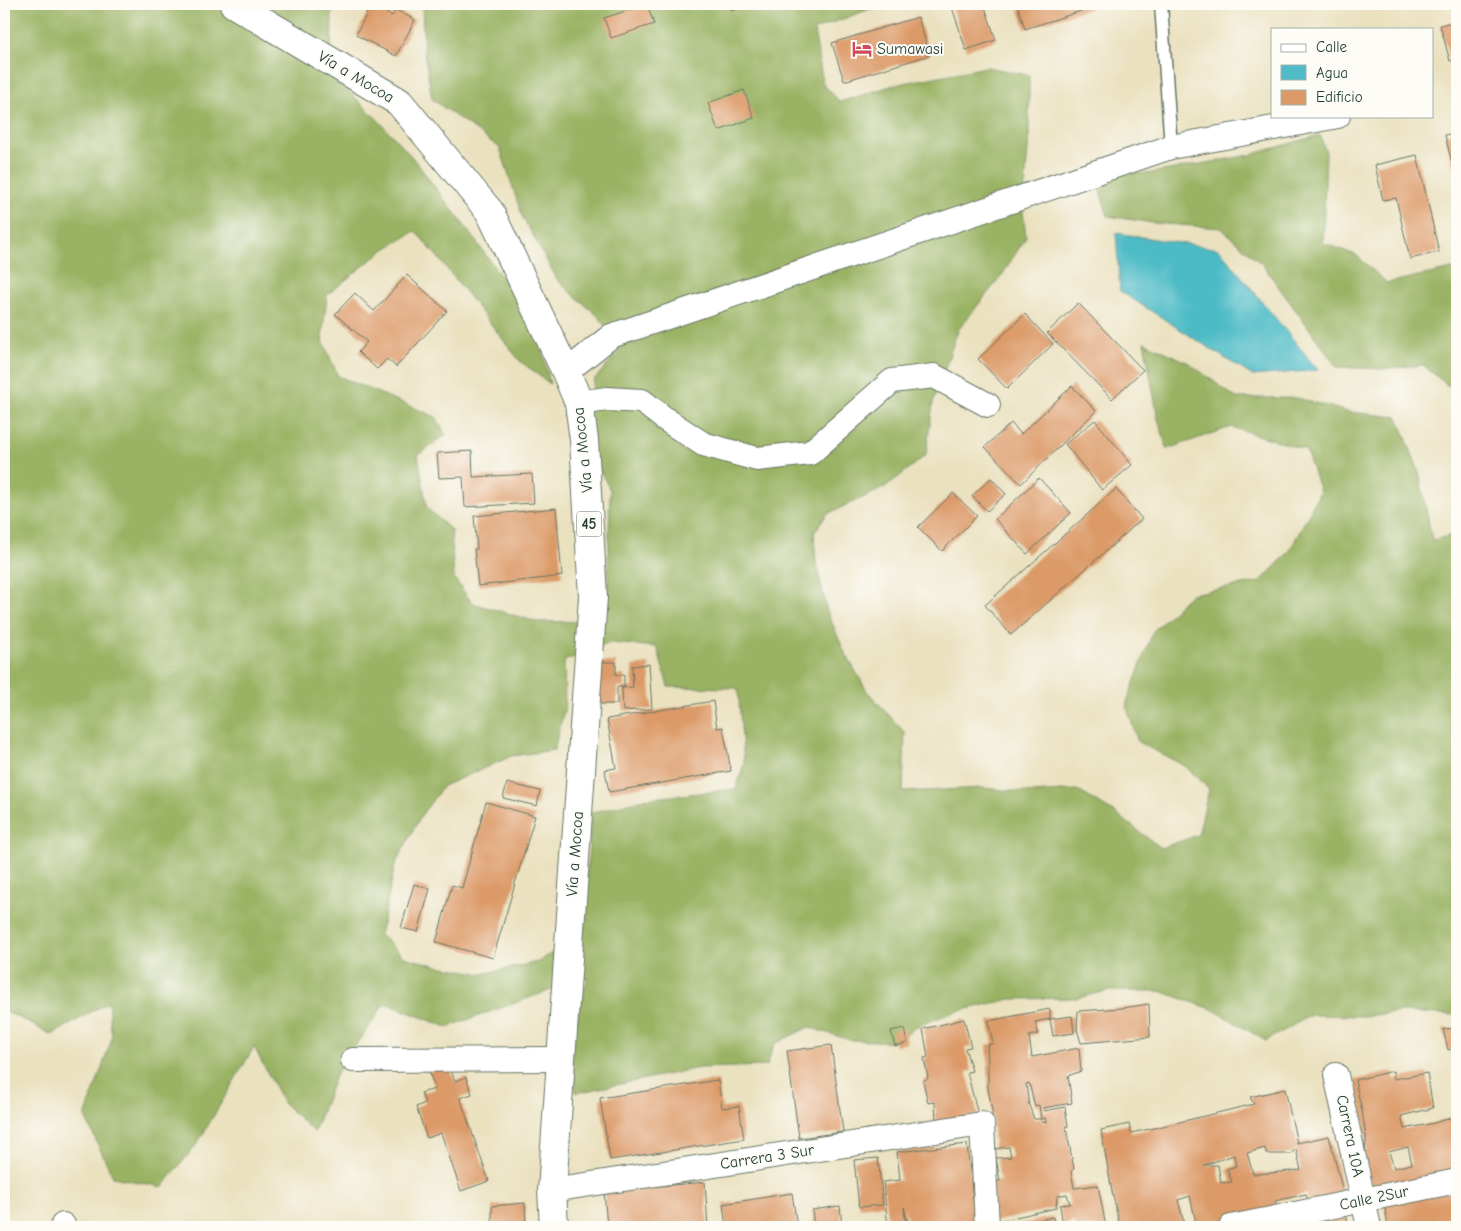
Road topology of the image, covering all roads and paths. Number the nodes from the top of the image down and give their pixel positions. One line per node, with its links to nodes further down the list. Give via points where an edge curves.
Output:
1 (234, 4): 5 (main road, Vía a Mocoa / 45, via 399,102 490,212)
2 (1161, 4): 4 (lane)
3 (1327, 118): 4 (street)
4 (1171, 147): 5 (street, via 611,336)
5 (566, 372): 6 (main road, Vía a Mocoa / 45)
6 (579, 402): 7 (street, via 642,401 702,444 757,459 810,453 892,380 934,376); 8 (main road, Vía a Mocoa / 45, via 593,597)
7 (988, 405)
8 (561, 1059): 9 (street); 12 (main road, Vía a Mocoa / 45)
9 (353, 1060)
10 (1336, 1074): 13 (street, Carrera 10A)
11 (1457, 1181): 13 (street, Calle 2Sur)
12 (552, 1190): 14 (main road, 45); 15 (street, Carrera 3 Sur, via 982,1124)
13 (1363, 1200): 16 (street, Calle 2Sur); 17 (street, Carrera 10A)
14 (554, 1227)
15 (988, 1227)
16 (1231, 1227)
17 (1369, 1227)

